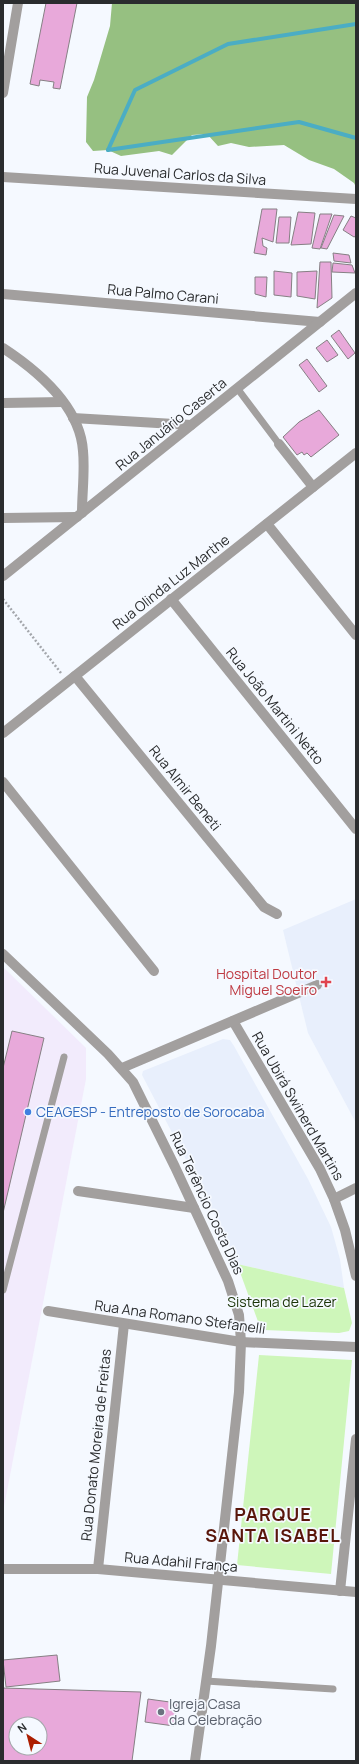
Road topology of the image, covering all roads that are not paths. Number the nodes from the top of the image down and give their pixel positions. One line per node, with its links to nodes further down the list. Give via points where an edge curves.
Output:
1 (18, 3): 2 (street)
2 (3, 92)
3 (3, 176): 4 (street, Rua Juvenal Carlos da Silva)
4 (356, 199)
5 (356, 293): 7 (street, Rua Januário Caserta)
6 (3, 294): 7 (street, Rua Palmo Carani)
7 (320, 322): 9 (street, Rua Januário Caserta)
8 (3, 348): 11 (street, via 50,386)
9 (237, 388): 13 (street, Rua Januário Caserta); 14 (lane)
10 (3, 402): 11 (street)
11 (63, 402): 12 (street)
12 (73, 418): 13 (street); 17 (street, via 83,451)
13 (191, 425): 17 (street, Rua Januário Caserta)
14 (280, 444): 16 (street)
15 (356, 453): 16 (street, Rua Olinda Luz Marthe)
16 (313, 487): 19 (street, Rua Olinda Luz Marthe)
17 (79, 515): 18 (street); 20 (street, Rua Januário Caserta)
18 (3, 518)
19 (267, 524): 21 (street, Rua Olinda Luz Marthe); 22 (street)
20 (3, 576)
21 (172, 599): 23 (street, Rua Olinda Luz Marthe); 26 (street, Rua João Martini Netto)
22 (356, 635)
23 (72, 679): 24 (street, Rua Olinda Luz Marthe); 27 (street, Rua Almir Beneti, via 264,907)
24 (3, 733)
25 (3, 782): 29 (street)
26 (356, 829)
27 (277, 914)
28 (3, 954): 33 (street, Rua Terêncio Costa Dias)
29 (154, 971)
30 (317, 985): 31 (street)
31 (233, 1021): 33 (street); 36 (street, Rua Ubirá Swinerd Martins, via 320,1169)
32 (64, 1057): 39 (lane)
33 (122, 1068): 37 (street, Rua Terêncio Costa Dias, via 133,1082)
34 (356, 1188): 36 (street)
35 (78, 1192): 37 (street)
36 (334, 1199): 38 (street, Rua Ubirá Swinerd Martins, via 345,1230)
37 (194, 1208): 42 (street, Rua Terêncio Costa Dias, via 228,1281 239,1315)
38 (356, 1276)
39 (3, 1290)
40 (48, 1311): 41 (street, Rua Ana Romano Stefanelli)
41 (124, 1324): 42 (street, Rua Ana Romano Stefanelli); 47 (street, Rua Donato Moreira de Freitas)
42 (241, 1342): 43 (street, Rua Ana Romano Stefanelli); 48 (street, Rua Terêncio Costa Dias, via 239,1392)
43 (356, 1346)
44 (356, 1440): 45 (street)
45 (354, 1471): 49 (street)
46 (3, 1569): 47 (street, Rua Adahil França)
47 (98, 1569): 48 (street, Rua Adahil França)
48 (217, 1579): 49 (street, Rua Adahil França); 51 (street, Rua Terêncio Costa Dias)
49 (340, 1591): 50 (street, Rua Adahil França)
50 (356, 1592)
51 (206, 1681): 52 (lane); 53 (street, Rua Terêncio Costa Dias)
52 (333, 1689)
53 (195, 1761)

